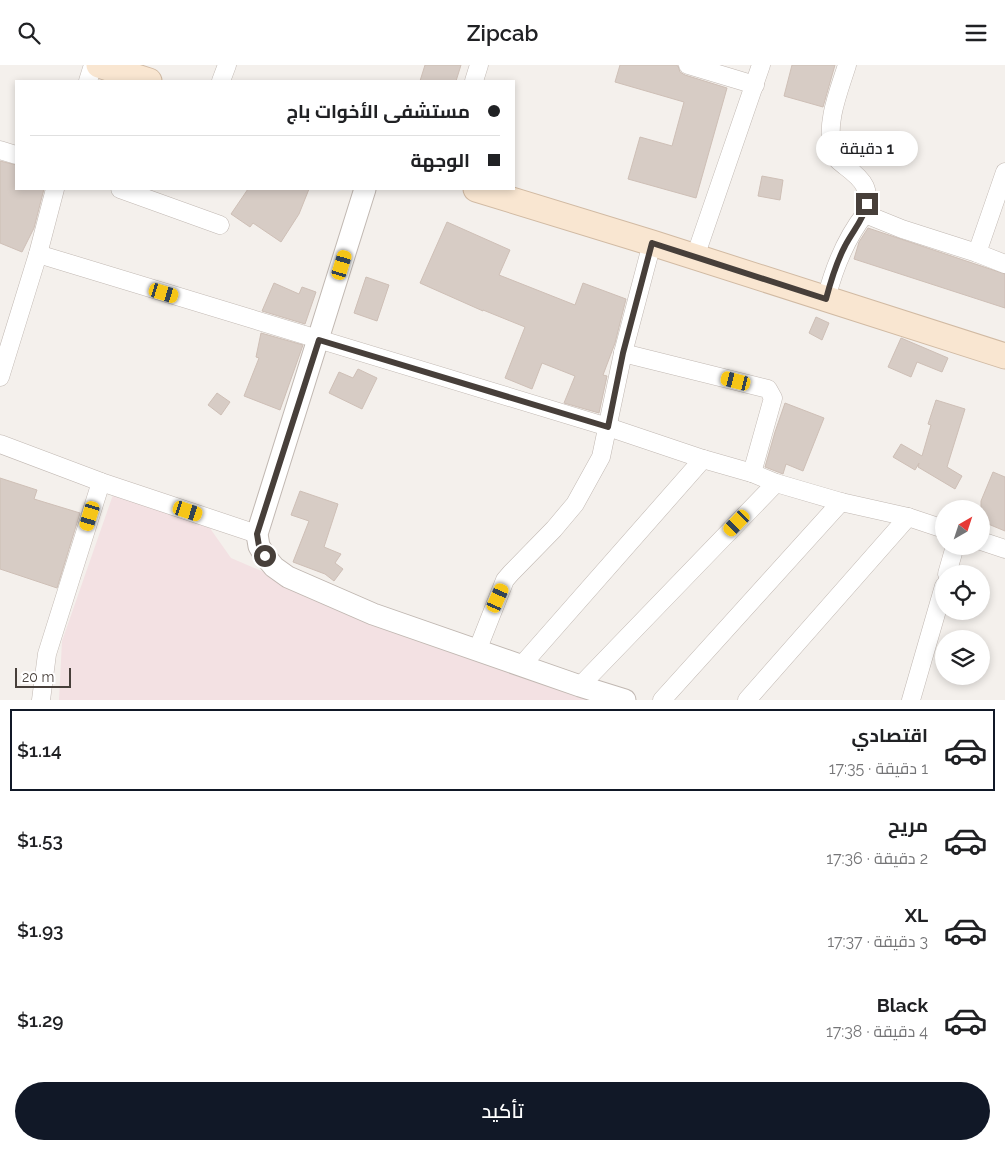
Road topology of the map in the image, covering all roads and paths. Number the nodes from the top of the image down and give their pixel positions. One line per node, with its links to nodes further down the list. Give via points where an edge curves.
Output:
1 (93, 65): 8 (street)
2 (99, 65): 9 (main road)
3 (227, 65): 10 (street)
4 (479, 65): 11 (street)
5 (688, 65): 12 (street)
6 (761, 65): 12 (street)
7 (847, 65): 20 (street, via 833,114 831,144 833,154 863,182 868,192)
8 (88, 80)
9 (146, 80)
10 (221, 80)
11 (474, 80)
12 (755, 85): 25 (street)
13 (0, 150): 14 (street)
14 (15, 155)
15 (1005, 172): 23 (street)
16 (55, 190): 24 (street)
17 (123, 190): 21 (street)
18 (365, 190): 28 (street)
19 (479, 190): 22 (main road)
20 (865, 214): 23 (street); 27 (street, via 855,226 834,267)
21 (220, 225)
22 (652, 243): 25 (main road); 29 (street)
23 (977, 253): 26 (street)
24 (38, 254): 28 (street); 31 (street)
25 (695, 257): 27 (main road)
26 (1005, 264)
27 (826, 299): 30 (main road)
28 (319, 340): 32 (street); 41 (street)
29 (623, 353): 32 (street); 35 (street, via 768,389 774,398)
30 (1005, 357)
31 (0, 377)
32 (608, 427): 34 (street); 45 (street, via 601,457 575,504 511,573)
33 (0, 444): 36 (street)
34 (704, 459): 35 (street); 46 (street)
35 (752, 473): 37 (street)
36 (101, 482): 41 (street); 48 (street, via 47,654)
37 (776, 483): 38 (street); 47 (street)
38 (841, 502): 39 (street); 50 (street)
39 (908, 517): 40 (street); 51 (street)
40 (935, 526)
41 (257, 534): 45 (street, via 265,556 288,577 373,614)
42 (990, 544): 43 (street)
43 (1005, 549)
44 (935, 617): 52 (street)
45 (477, 651): 46 (street)
46 (521, 666): 47 (street)
47 (580, 686): 49 (street)
48 (41, 700)
49 (625, 700)
50 (662, 700)
51 (747, 700)
52 (911, 700)

